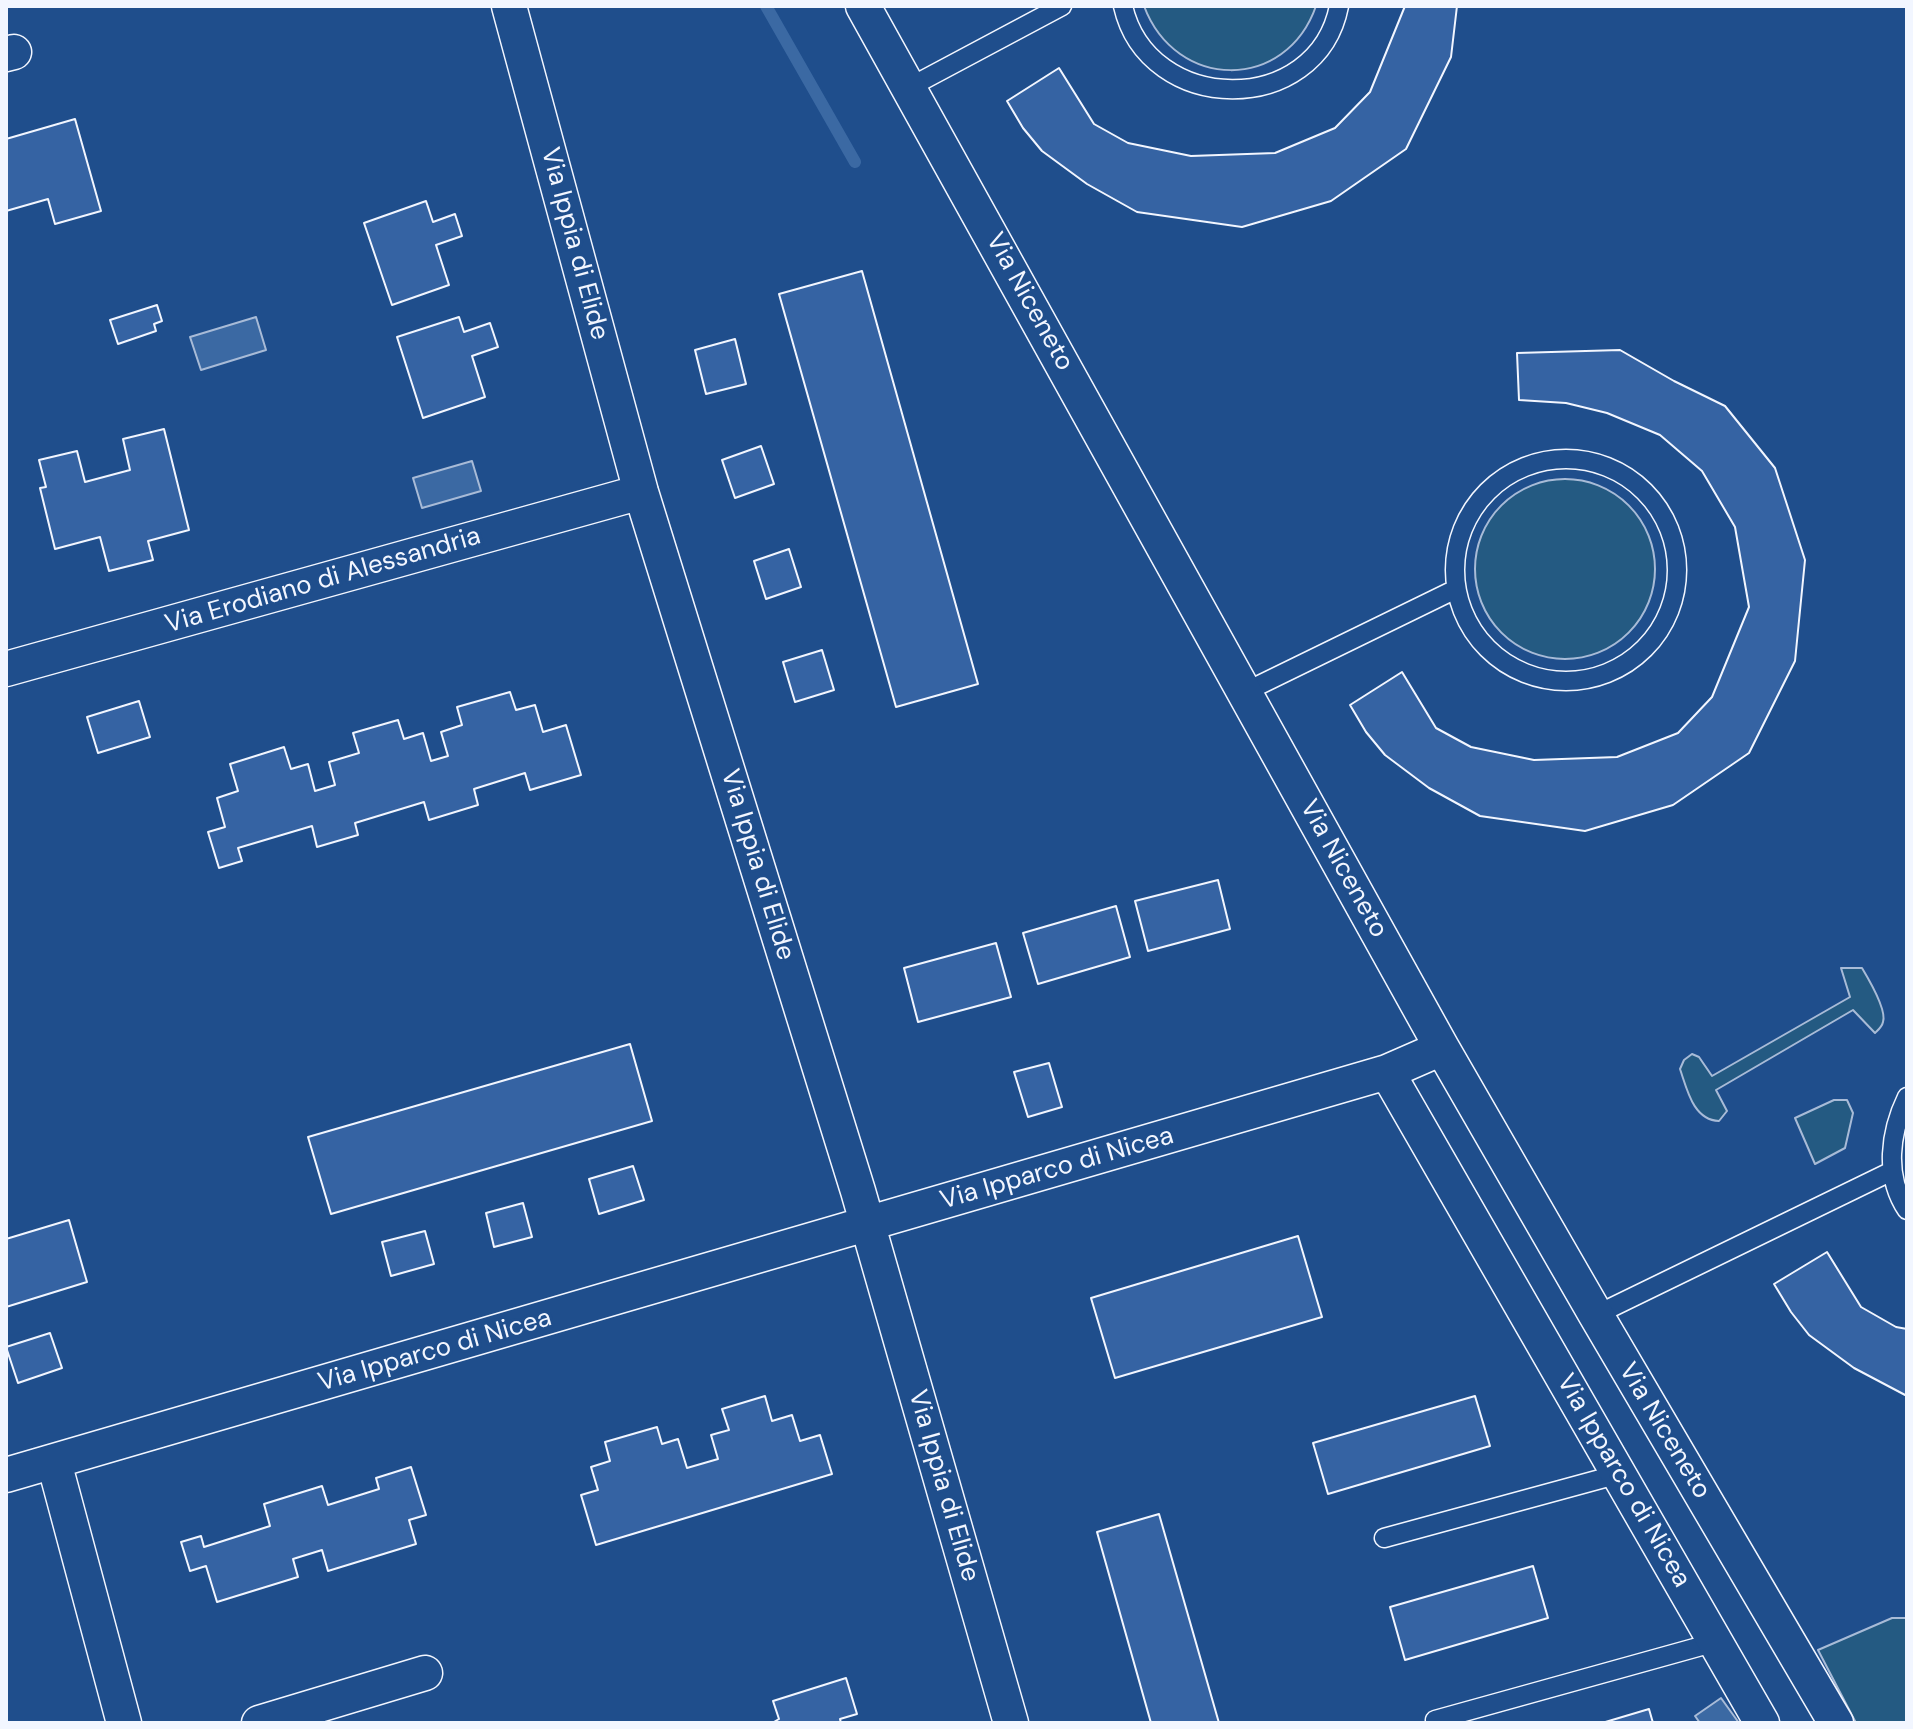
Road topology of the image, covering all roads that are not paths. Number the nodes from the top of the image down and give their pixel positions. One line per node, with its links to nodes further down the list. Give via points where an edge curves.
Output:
1 (509, 6): 7 (street, Via Ippia di Elide)
2 (863, 6): 6 (street, Via Niceneto)
3 (1062, 6): 6 (lane)
4 (1123, 6): 5 (lane, via 1138,42 1162,68 1192,85 1227,92 1262,87 1294,73 1319,49)
5 (1339, 6)
6 (910, 87): 10 (street, Via Niceneto)
7 (641, 492): 9 (street, Via Erodiano di Alessandria); 16 (street, Via Ippia di Elide)
8 (1456, 589): 8 (lane, via 1468,623 1490,652 1520,672 1555,681 1591,679 1625,665 1653,641 1671,610 1678,574 1673,537 1656,503 1630,477 1596,461 1559,457 1522,466 1491,486 1468,516 1456,552); 10 (lane)
9 (6, 669)
10 (1245, 692): 11 (street, Via Niceneto)
11 (1442, 1048): 12 (street); 17 (street, Via Niceneto)
12 (1387, 1072): 16 (street, Via Ipparco di Nicea); 19 (street, Via Ipparco di Nicea)
13 (1907, 1097): 14 (lane, via 1893,1134)
14 (1892, 1171): 15 (lane); 17 (lane)
15 (1907, 1210)
16 (868, 1225): 18 (street, Via Ipparco di Nicea); 27 (street, Via Ippia di Elide)
17 (1596, 1315): 29 (street, Via Niceneto)
18 (54, 1462): 20 (street, Via Ipparco di Nicea); 25 (street)
19 (1619, 1474): 21 (lane); 22 (street, Via Ipparco di Nicea)
20 (6, 1475)
21 (1384, 1538)
22 (1716, 1642): 24 (lane); 28 (street, Via Ipparco di Nicea)
23 (425, 1673): 26 (street)
24 (1435, 1720)
25 (124, 1723)
26 (259, 1723)
27 (1011, 1723)
28 (1762, 1723)
29 (1836, 1723)

